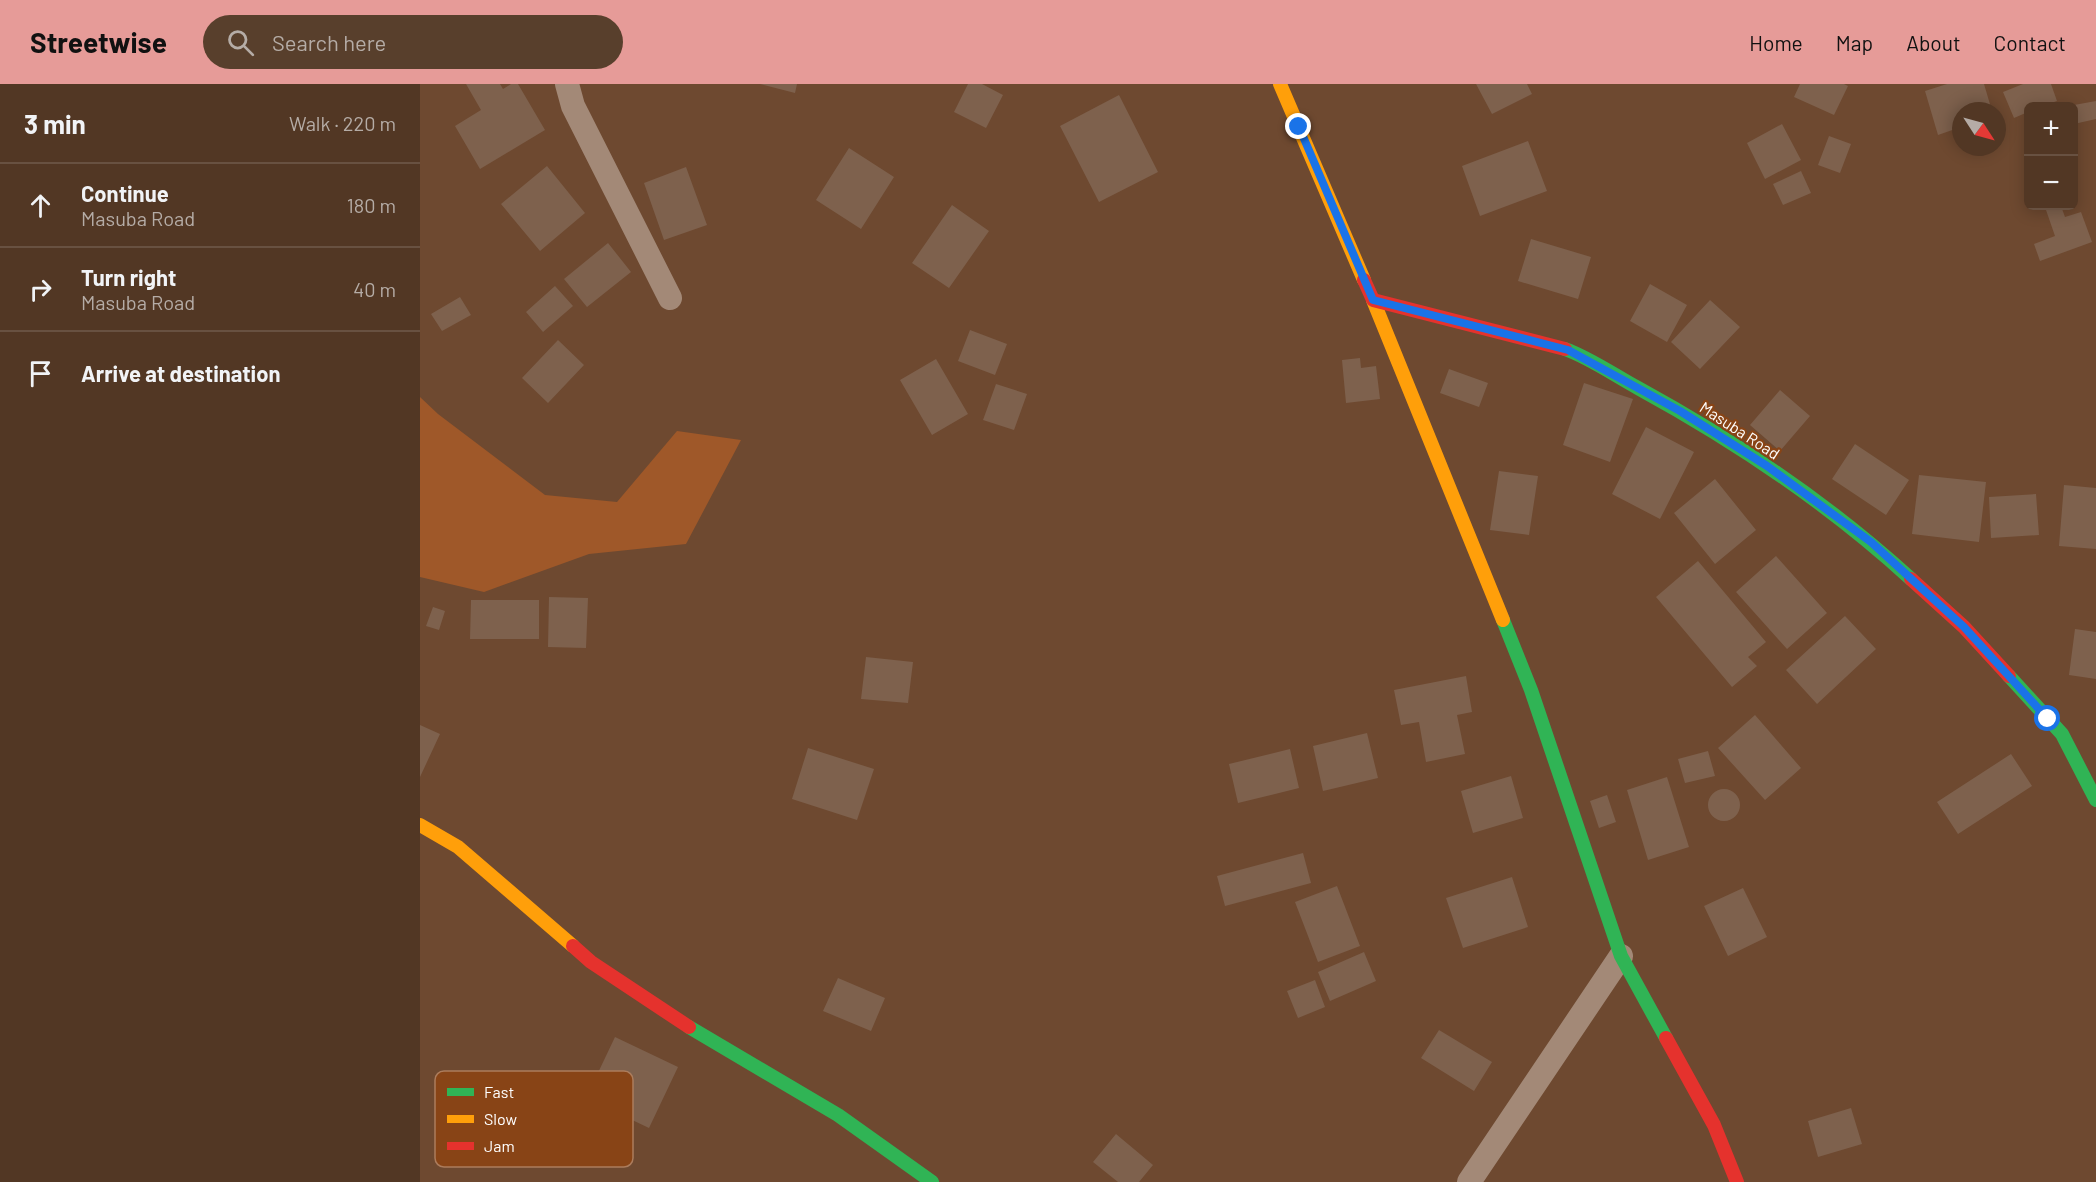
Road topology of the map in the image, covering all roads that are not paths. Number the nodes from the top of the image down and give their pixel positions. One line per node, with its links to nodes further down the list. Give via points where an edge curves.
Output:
1 (567, 84): 3 (street, via 573,106)
2 (1280, 84): 4 (street)
3 (670, 298)
4 (1373, 300): 5 (street, Masuba Road, via 1568,350 1680,411 1767,466 1871,542 1964,627 2062,734); 7 (street, via 1531,690)
5 (2096, 800)
6 (420, 825): 8 (street, via 497,879 591,962 667,1014 838,1115)
7 (1621, 956): 9 (street); 10 (street, via 1714,1125)
8 (932, 1182)
9 (1469, 1182)
10 (1737, 1182)

